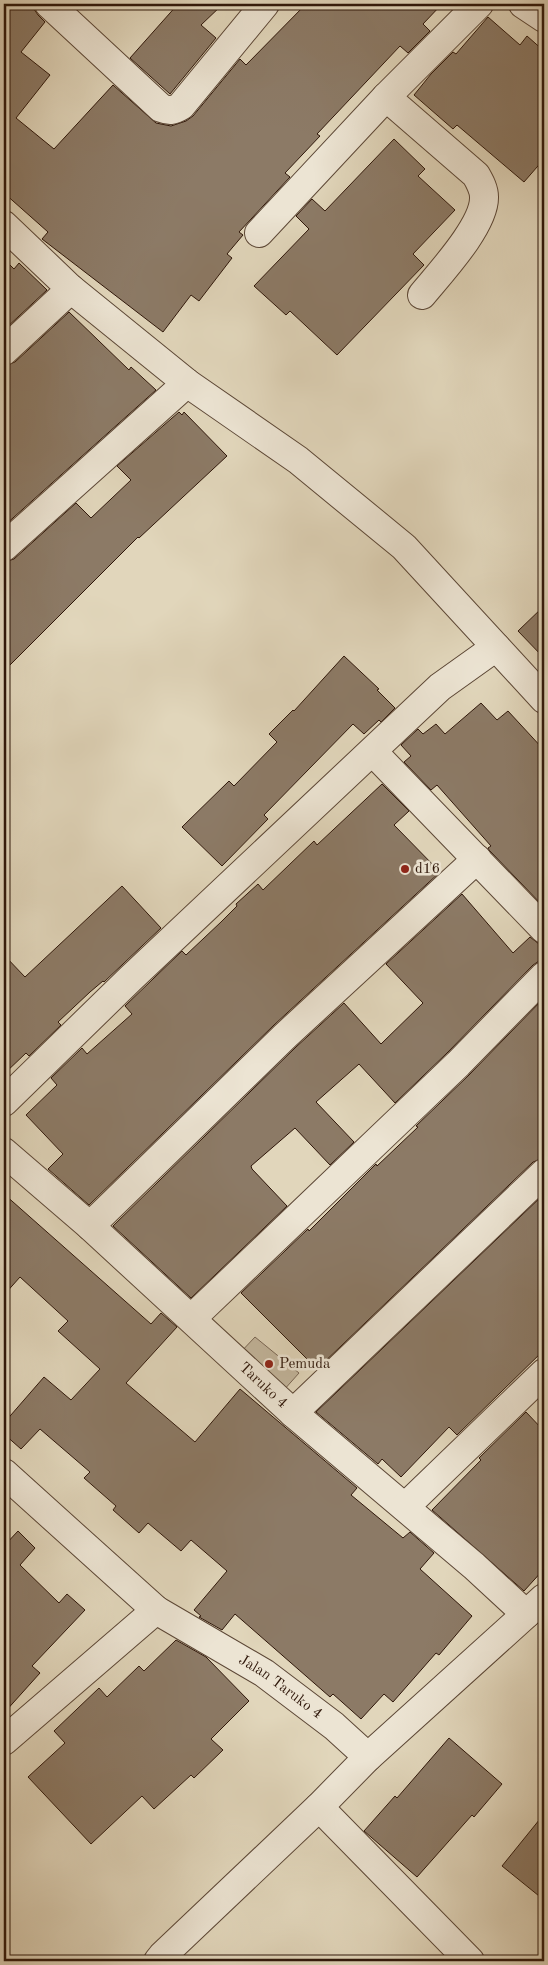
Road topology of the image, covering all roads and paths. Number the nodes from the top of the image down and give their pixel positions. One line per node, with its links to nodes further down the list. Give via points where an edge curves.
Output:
1 (49, 4): 2 (street, via 168,111 181,106)
2 (265, 4)
3 (479, 4): 6 (street)
4 (523, 4): 5 (street)
5 (544, 18)
6 (386, 97): 8 (street); 10 (street, via 476,175 484,197 475,227)
7 (4, 225): 9 (street)
8 (259, 233)
9 (71, 288): 11 (street); 12 (street)
10 (422, 295)
11 (4, 351)
12 (187, 383): 13 (street); 14 (street, via 298,460 404,548)
13 (4, 547)
14 (496, 647): 15 (street); 16 (street, via 440,687)
15 (544, 699)
16 (372, 752): 17 (street); 20 (street)
17 (477, 859): 18 (street); 23 (street, via 285,1036)
18 (544, 929)
19 (544, 976): 24 (street, via 458,1064)
20 (4, 1102)
21 (4, 1152): 23 (street, Taruko 4)
22 (544, 1173): 26 (street)
23 (90, 1226): 24 (street, Taruko 4)
24 (192, 1318): 26 (street, Taruko 4)
25 (544, 1373): 28 (street)
26 (293, 1412): 28 (street, Taruko 4)
27 (4, 1473): 30 (street, Jalan Taruko 4)
28 (405, 1507): 29 (street, Taruko 4)
29 (535, 1606): 32 (street)
30 (156, 1610): 31 (street); 32 (street, Jalan Taruko 4, via 264,1673)
31 (4, 1742)
32 (368, 1756): 33 (street)
33 (319, 1807): 34 (street); 35 (street)
34 (158, 1961)
35 (470, 1961)

